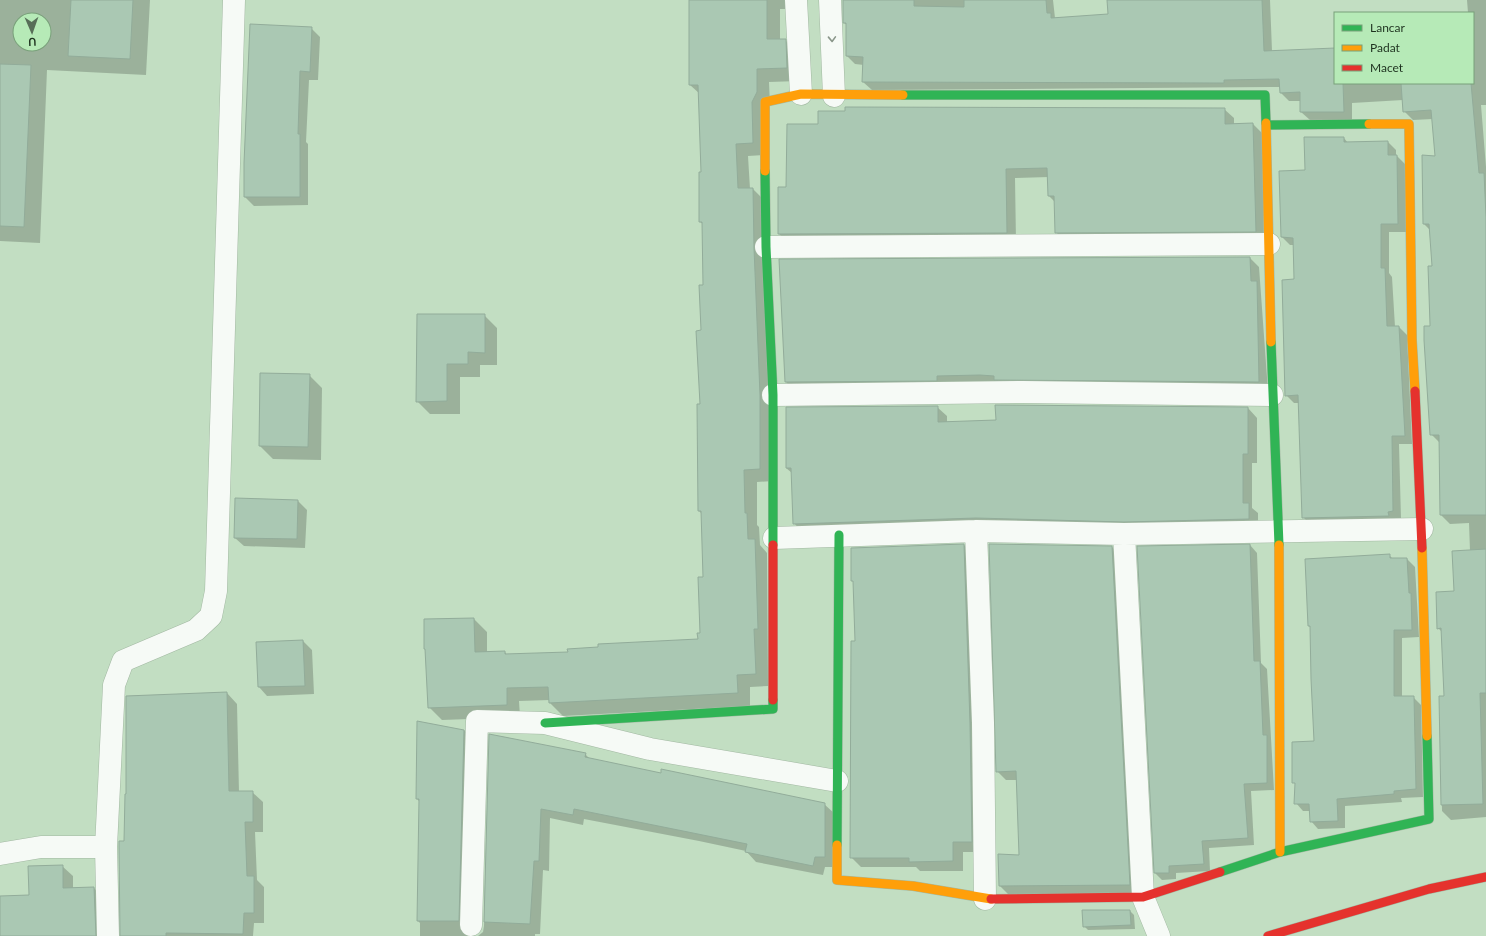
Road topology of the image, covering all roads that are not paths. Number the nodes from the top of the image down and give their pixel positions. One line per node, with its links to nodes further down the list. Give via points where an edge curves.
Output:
1 (234, 0): 19 (street, via 216,591 211,616 196,630 123,660 114,685)
2 (796, 0): 4 (street)
3 (830, 0): 5 (street, one-way to 5)
4 (800, 94): 5 (street); 8 (street, via 765,102)
5 (834, 96): 6 (street, via 1265,95)
6 (1267, 125): 7 (street); 11 (street, via 1409,124 1412,340)
7 (1269, 244): 8 (street); 10 (street)
8 (766, 247): 9 (street)
9 (773, 395): 10 (street, via 1023,392); 16 (street)
10 (1272, 395): 13 (street)
11 (1422, 529): 13 (street); 20 (street, via 1429,819)
12 (976, 531): 14 (street); 15 (street); 24 (street, via 983,722)
13 (1279, 532): 14 (street); 20 (street)
14 (1124, 534): 23 (street)
15 (839, 535): 16 (street); 18 (street)
16 (774, 538): 17 (street, via 773,709)
17 (545, 723): 18 (street, via 650,749); 25 (street, via 477,721)
18 (837, 781): 24 (street, via 837,880 913,886)
19 (106, 847): 21 (street, via 41,847); 26 (street)
20 (1280, 852): 23 (street)
21 (0, 854)
22 (1486, 877): 28 (street, via 1429,889)
23 (1143, 898): 24 (street); 27 (street)
24 (985, 899)
25 (470, 924)
26 (108, 936)
27 (1159, 936)
28 (1268, 936)

